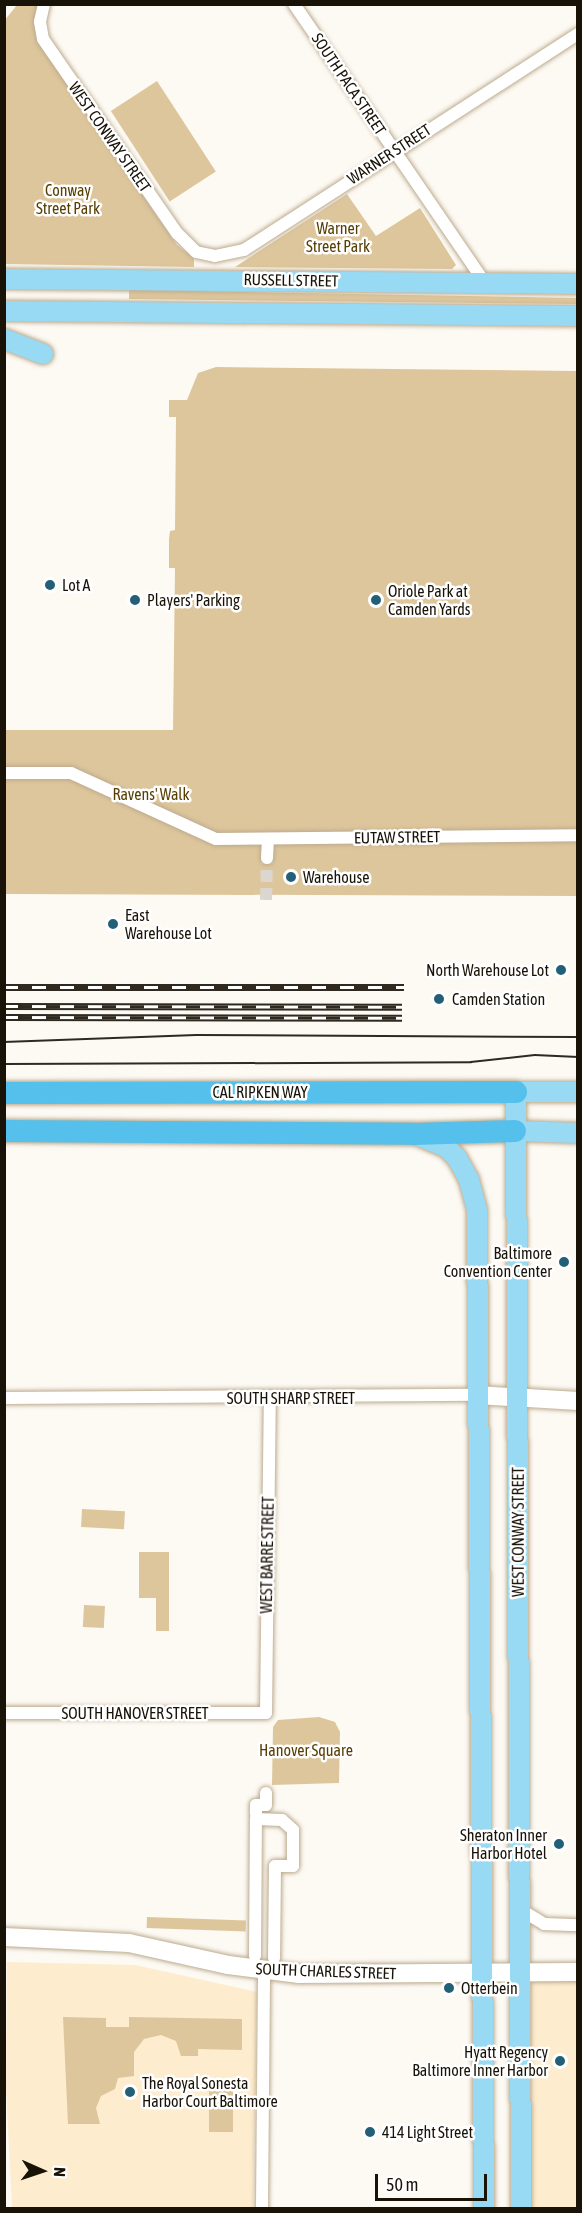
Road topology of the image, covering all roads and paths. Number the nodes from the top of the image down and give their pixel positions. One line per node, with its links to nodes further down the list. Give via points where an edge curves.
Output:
1 (294, 4): 4 (street, SOUTH PACA STREET)
2 (43, 10): 5 (street, WEST CONWAY STREET, via 43,39 177,233)
3 (578, 34): 4 (street, WARNER STREET)
4 (394, 151): 5 (street, WARNER STREET, via 244,250 224,256); 7 (street, SOUTH PACA STREET)
5 (196, 252)
6 (4, 279): 7 (main road, RUSSELL STREET)
7 (485, 283): 8 (main road, RUSSELL STREET)
8 (578, 284)
9 (4, 311): 10 (main road, RUSSELL STREET)
10 (578, 316)
11 (4, 339): 12 (main road)
12 (43, 354)
13 (4, 773): 15 (street, EUTAW STREET, via 71,772 216,839)
14 (578, 835): 15 (street, EUTAW STREET)
15 (268, 838): 16 (street)
16 (267, 858)
17 (516, 1092): 18 (main road); 19 (highway, CAL RIPKEN WAY); 21 (main road, WEST CONWAY STREET)
18 (578, 1092)
19 (4, 1093)
20 (4, 1131): 23 (highway)
21 (515, 1131): 22 (main road); 23 (highway); 27 (main road, WEST CONWAY STREET)
22 (578, 1133)
23 (414, 1134): 24 (main road, via 447,1148 457,1158 476,1199)
24 (477, 1395): 26 (street, SOUTH SHARP STREET); 27 (street, SOUTH SHARP STREET); 42 (main road)
25 (4, 1398): 26 (street, SOUTH SHARP STREET)
26 (270, 1398): 30 (street, WEST BARRE STREET)
27 (516, 1398): 28 (street, SOUTH SHARP STREET); 35 (main road, WEST CONWAY STREET)
28 (578, 1401)
29 (4, 1713): 30 (street, SOUTH HANOVER STREET)
30 (266, 1713)
31 (266, 1793): 32 (street, via 266,1805 256,1805)
32 (256, 1817): 33 (street); 34 (street, via 282,1820 293,1830 293,1866)
33 (256, 1866): 34 (street); 36 (street)
34 (275, 1866): 37 (street)
35 (521, 1910): 38 (street, via 544,1924); 43 (main road, WEST CONWAY STREET)
36 (255, 1917): 37 (street); 40 (street)
37 (274, 1917): 40 (street)
38 (578, 1925)
39 (4, 1937): 40 (street, SOUTH CHARLES STREET, via 129,1943)
40 (264, 1961): 42 (street, SOUTH CHARLES STREET); 44 (street)
41 (578, 1972): 43 (street, SOUTH CHARLES STREET)
42 (481, 1973): 43 (street, SOUTH CHARLES STREET); 45 (main road)
43 (521, 1973): 46 (main road, WEST CONWAY STREET)
44 (262, 2208)
45 (484, 2208)
46 (521, 2208)

